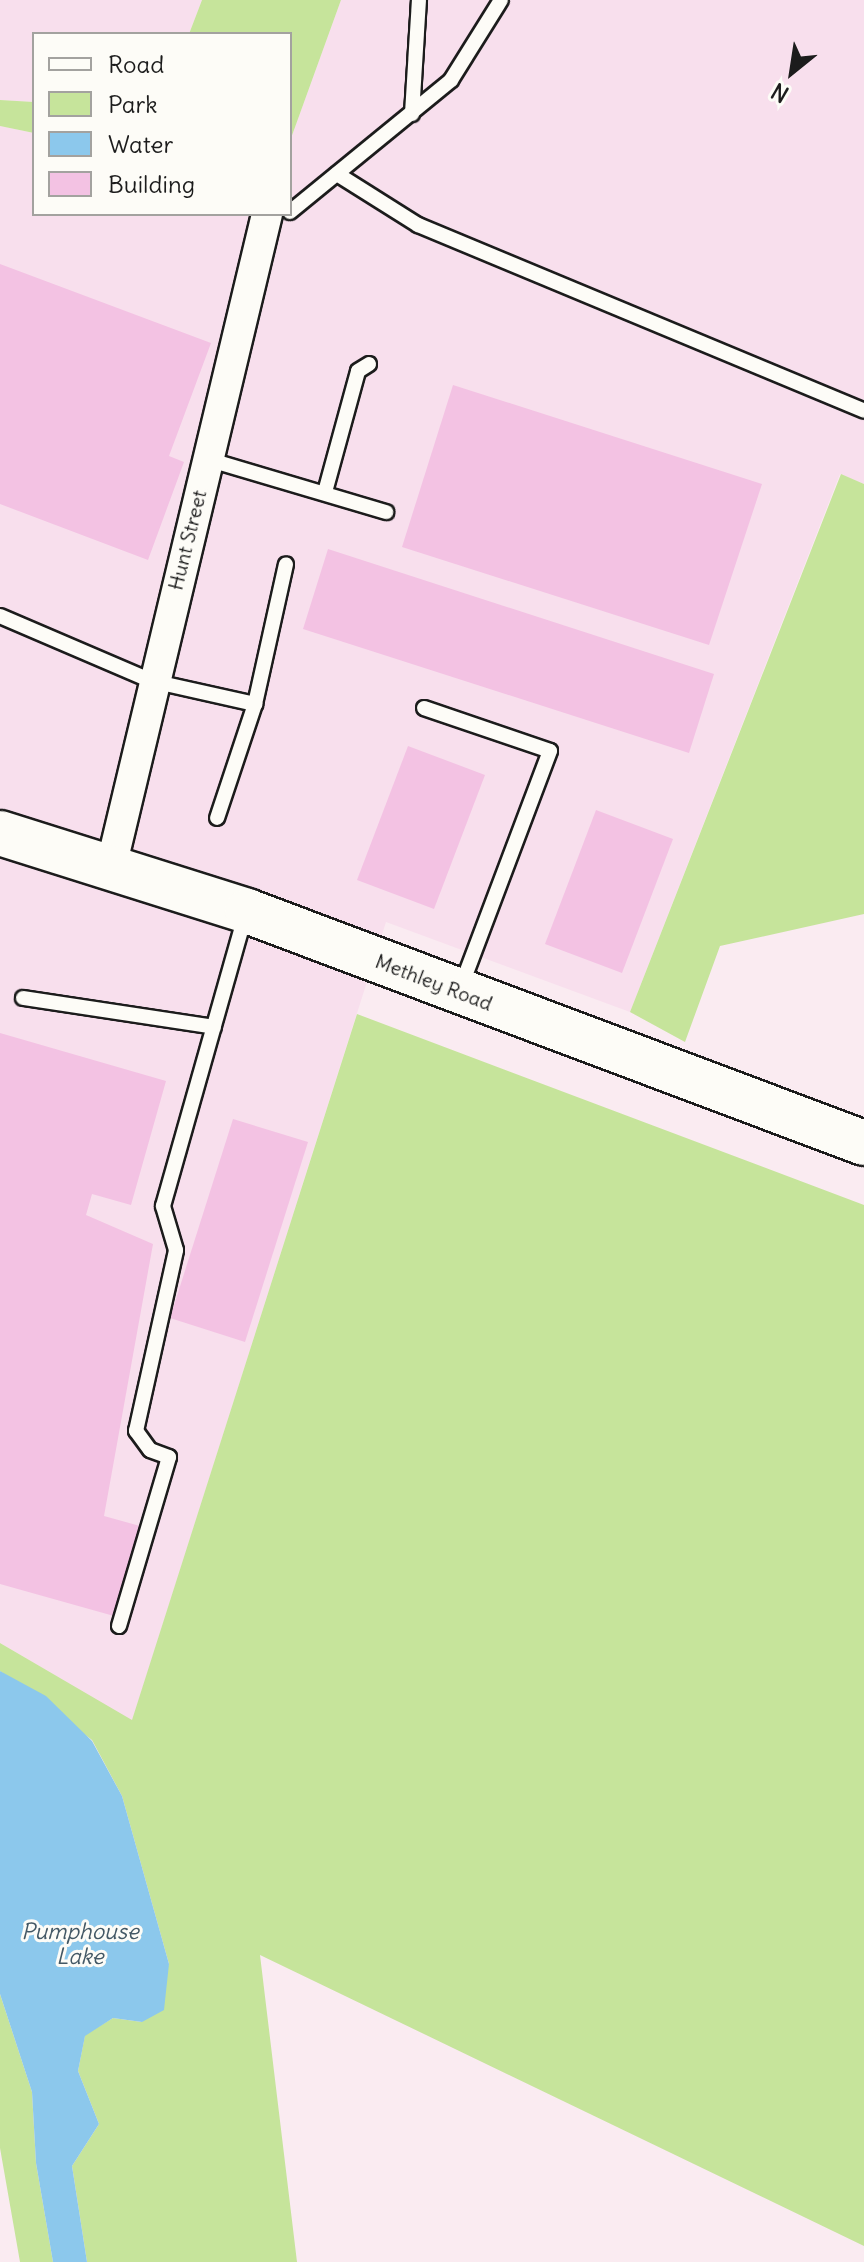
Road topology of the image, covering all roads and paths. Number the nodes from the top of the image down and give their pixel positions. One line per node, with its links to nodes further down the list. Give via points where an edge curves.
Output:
1 (419, 0): 3 (lane)
2 (501, 0): 3 (lane, via 451,80)
3 (412, 114): 4 (lane)
4 (337, 174): 5 (lane); 8 (lane, via 418,225)
5 (292, 211)
6 (264, 224): 9 (street, Hunt Street)
7 (369, 364): 10 (lane, via 358,371)
8 (864, 411)
9 (207, 459): 10 (lane); 14 (street, Hunt Street)
10 (325, 492): 11 (lane)
11 (386, 512)
12 (286, 564): 15 (lane)
13 (0, 616): 14 (lane)
14 (152, 681): 15 (lane); 19 (street, Hunt Street)
15 (255, 704): 17 (lane)
16 (424, 708): 21 (lane, via 550,751)
17 (217, 818)
18 (0, 833): 19 (main road, Methley Road)
19 (111, 867): 20 (main road, Methley Road)
20 (247, 911): 21 (main road, Methley Road); 23 (lane)
21 (459, 991): 24 (main road, Methley Road)
22 (23, 998): 23 (lane)
23 (214, 1027): 25 (lane, via 163,1206 176,1250 136,1431 150,1450 169,1457)
24 (864, 1143)
25 (119, 1626)

